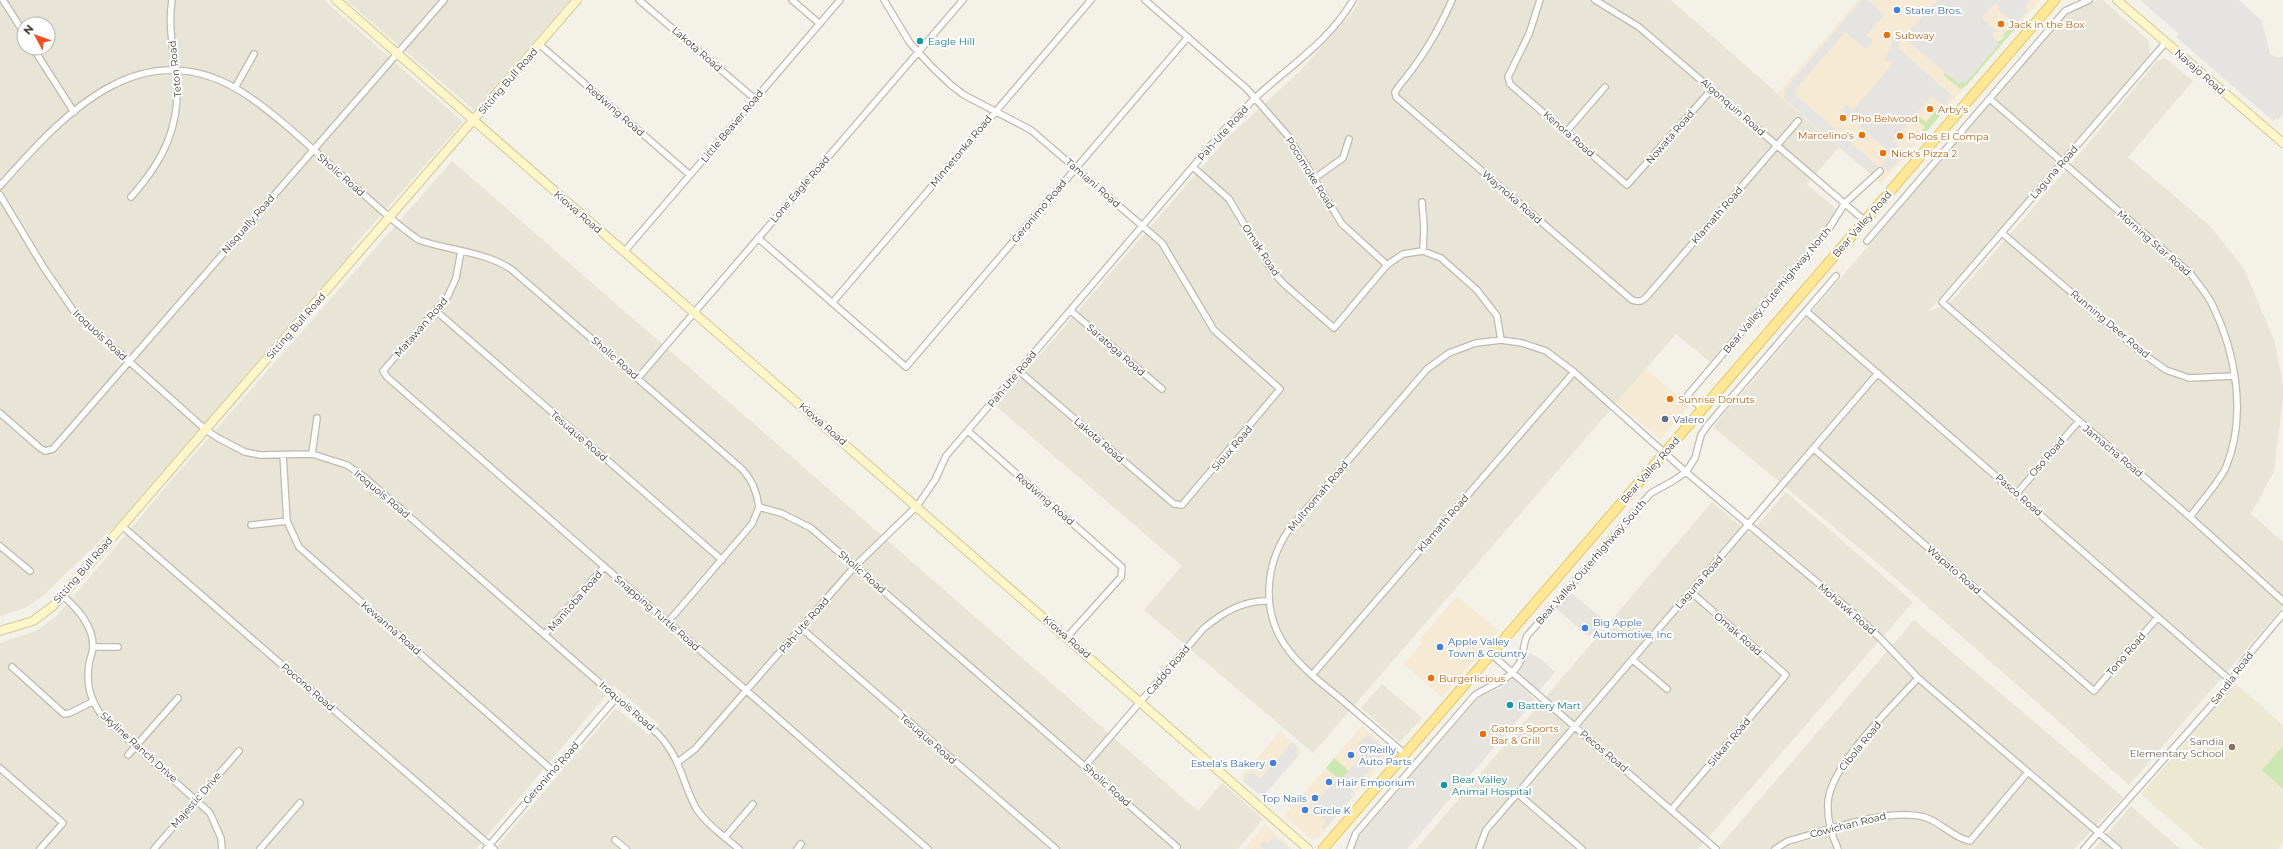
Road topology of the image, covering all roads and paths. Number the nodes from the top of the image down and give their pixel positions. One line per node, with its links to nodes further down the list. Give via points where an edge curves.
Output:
1 (3, 0): 20 (street)
2 (172, 0): 29 (street, Teton Road, via 170,26)
3 (336, 0): 27 (street, Kiowa Road)
4 (444, 0): 27 (street, Nisqually Road)
5 (577, 0): 24 (street, Sitting Bull Road)
6 (639, 0): 33 (street, Lakota Road)
7 (792, 0): 21 (street)
8 (840, 0): 21 (street, Little Beaver Road)
9 (884, 0): 25 (street, Tamiani Road)
10 (963, 0): 25 (street, Lone Eagle Road)
11 (1091, 0): 37 (street, Minnetonka Road)
12 (1145, 0): 22 (street, Pocomoke Road)
13 (1353, 0): 34 (street, Pah-Ute Road, via 1327,34 1299,62)
14 (1452, 0): 68 (street, Waynoka Road, via 1426,52 1395,92 1396,97)
15 (1540, 0): 40 (street, Kenora Road, via 1529,34 1508,77 1510,84)
16 (1595, 0): 32 (street, Algonquin Road, via 1639,26)
17 (2055, 0): 58 (main road, Bear Valley Road)
18 (2088, 0): 35 (street, via 2065,11)
19 (2117, 0): 23 (street, Navajo Road)
20 (16, 20)
21 (820, 24): 33 (street, Little Beaver Road)
22 (1188, 37): 34 (street, Pocomoke Road); 47 (street, Geronimo Road)
23 (2166, 42): 42 (street, Navajo Road); 45 (street, Laguna Road)
24 (539, 44): 38 (street, Sitting Bull Road); 49 (street, Redwing Road)
25 (918, 53): 37 (street, Tamiani Road, via 951,85); 61 (street, Lone Eagle Road)
26 (254, 54): 31 (street)
27 (397, 54): 38 (street, Kiowa Road); 44 (street, Nisqually Road)
28 (38, 56): 36 (street)
29 (176, 68): 31 (street, Sholic Road, via 200,73); 36 (street, Sholic Road, via 131,76); 54 (street, Teton Road, via 178,103 170,141 149,178)
30 (1605, 87): 40 (street)
31 (235, 88): 44 (street, Sholic Road, via 259,104)
32 (1712, 89): 43 (street, Algonquin Road); 51 (street, Nowata Road)
33 (755, 99): 49 (street, Little Beaver Road)
34 (1255, 99): 46 (street, Pah-Ute Road); 50 (street, Pocomoke Road, via 1288,136)
35 (1990, 99): 45 (street, Morning Star Road); 62 (street)
36 (74, 112): 52 (street, Sholic Road, via 40,143)
37 (995, 112): 47 (street, Tamiani Road, via 1032,130); 70 (street, Minnetonka Road)
38 (473, 121): 57 (street, Sitting Bull Road); 65 (street, Kiowa Road)
39 (1798, 121): 43 (street, Klamath Road)
40 (1567, 132): 51 (street, Kenora Road)
41 (1349, 140): 50 (street, via 1342,158)
42 (2283, 143)
43 (1777, 145): 56 (street, Algonquin Road); 68 (street, Klamath Road, via 1644,300)
44 (313, 150): 57 (street, Sholic Road); 76 (street, Nisqually Road)
45 (2062, 163): 60 (street, Laguna Road); 80 (street, Morning Star Road, via 2191,274 2212,304 2227,345)
46 (1193, 167): 59 (street, Pah-Ute Road); 66 (street, Omak Road, via 1229,199 1272,271 1334,328)
47 (1075, 168): 59 (street, Tamiani Road); 70 (street, Geronimo Road, via 906,367)
48 (1880, 171): 56 (street, Bear Valley Outerhighway North)
49 (690, 175): 65 (street, Little Beaver Road)
50 (1315, 178): 66 (street, Pocomoke Road, via 1342,224)
51 (1627, 185)
52 (0, 186)
53 (0, 195): 76 (street, Iroquois Road, via 72,309 90,329)
54 (131, 197)
55 (1422, 202): 64 (street)
56 (1845, 203): 58 (street, Algonquin Road); 85 (street, Bear Valley Outerhighway North, via 1828,230 1687,396)
57 (390, 217): 63 (street, Sholic Road, via 419,240); 89 (street, Sitting Bull Road)
58 (1865, 220): 85 (main road, Bear Valley Road)
59 (1143, 226): 72 (street, Pah-Ute Road); 84 (street, Tamiani Road, via 1162,243 1214,330)
60 (2002, 233): 69 (street, Laguna Road); 80 (street, Running Deer Road, via 2142,353 2166,370 2189,378)
61 (758, 238): 70 (street); 74 (street, Lone Eagle Road)
62 (1867, 241)
63 (461, 251): 71 (street, Matawan Road, via 456,278 448,296); 82 (street, Sholic Road, via 497,259 512,269)
64 (1423, 251): 66 (street, via 1403,254); 75 (street, via 1441,258 1477,290 1497,316)
65 (624, 252): 74 (street, Kiowa Road)
66 (1387, 265)
67 (1836, 276): 73 (street, Bear Valley Outerhighway South)
68 (1632, 300)
69 (1942, 302): 88 (street, Jamacha Road)
70 (832, 303)
71 (436, 311): 81 (street, Matawan Road, via 384,371); 106 (street, Tesuque Road)
72 (1071, 311): 77 (street, Pah-Ute Road); 83 (street, Saratoga Road)
73 (1806, 311): 79 (street, Pasco Road); 95 (street, Bear Valley Outerhighway South, via 1707,426 1701,435 1695,458)
74 (695, 312): 82 (street, Lone Eagle Road); 98 (street, Kiowa Road)
75 (1501, 340): 78 (street, Multnomah Road, via 1522,343 1546,351); 112 (street, Multnomah Road, via 1463,347 1449,353 1427,369 1301,514 1281,542 1271,569)
76 (129, 362): 86 (street, Nisqually Road, via 53,449 45,451 40,448); 89 (street, Iroquois Road)
77 (1019, 371): 90 (street, Pah-Ute Road); 97 (street, Lakota Road, via 1168,500)
78 (1574, 372): 92 (street, Mohawk Road); 127 (street, Klamath Road)
79 (1878, 373): 91 (street, Laguna Road); 96 (street, Pasco Road)
80 (2234, 376): 100 (street, Morning Star Road, via 2238,402 2237,421 2226,468)
81 (387, 377): 108 (street, Snapping Turtle Road)
82 (638, 378): 99 (street, Sholic Road, via 743,470 751,479)
83 (1162, 389)
84 (1280, 389): 97 (street, Sioux Road)
85 (1703, 409): 92 (main road, Bear Valley Road)
86 (0, 413)
87 (317, 418): 93 (street)
88 (2078, 422): 96 (street, Oso Road); 100 (street, Jamacha Road)
89 (206, 430): 94 (street, Iroquois Road, via 244,452); 104 (street, Sitting Bull Road)
90 (968, 431): 98 (street, Pah-Ute Road, via 946,456 935,480); 120 (street, Redwing Road, via 1122,567 1121,577)
91 (1814, 449): 103 (street, Laguna Road); 133 (street, Wapato Road)
92 (1666, 452): 95 (street, Mohawk Road); 123 (main road, Bear Valley Road)
93 (312, 454): 94 (street, Iroquois Road); 119 (street, Iroquois Road, via 347,465 363,476)
94 (283, 455): 101 (street, Kewanna Road)
95 (1686, 472): 103 (street, Mohawk Road); 126 (street, Bear Valley Outerhighway South, via 1651,492 1527,636 1522,658)
96 (2016, 493): 115 (street, Pasco Road)
97 (1182, 505)
98 (917, 506): 107 (street, Pah-Ute Road); 120 (street, Kiowa Road)
99 (759, 507): 106 (street, via 752,524); 107 (street, Sholic Road, via 781,513 811,528)
100 (2190, 517): 113 (street, Jamacha Road)
101 (288, 521): 102 (street); 146 (street, Kewanna Road, via 299,547)
102 (250, 525)
103 (1749, 525): 110 (street, Laguna Road); 129 (street, Mohawk Road, via 1880,638)
104 (122, 526): 111 (street, Sitting Bull Road); 157 (street, Pocono Road)
105 (0, 546): 109 (street)
106 (722, 560): 116 (street)
107 (856, 566): 117 (street, Pah-Ute Road); 144 (street, Sholic Road)
108 (604, 567): 116 (street, Snapping Turtle Road); 119 (street, Manitoba Road)
109 (30, 571)
110 (1691, 592): 124 (street, Laguna Road); 128 (street, Omak Road)
111 (62, 595): 118 (street, Sitting Bull Road, via 33,621); 121 (street, via 82,617 91,632)
112 (1268, 601): 127 (street, Multnomah Road, via 1276,628 1290,652); 137 (street, Caddo Road, via 1258,600 1235,607 1216,618 1203,629)
113 (2283, 601)
114 (2283, 614): 130 (street, Sandia Road)
115 (2158, 617): 130 (street, Pasco Road); 133 (street, Tono Road)
116 (668, 622): 132 (street, Snapping Turtle Road)
117 (802, 628): 132 (street, Pah-Ute Road); 167 (street, Tesuque Road)
118 (0, 631)
119 (545, 634): 134 (street, Iroquois Road)
120 (1067, 637): 137 (street, Kiowa Road)
121 (94, 647): 122 (street); 136 (street, Skyline Ranch Drive, via 89,663 88,684)
122 (118, 647)
123 (1491, 654): 126 (street, Pecos Road); 141 (main road, Bear Valley Road)
124 (1633, 660): 131 (street); 138 (street, Laguna Road)
125 (12, 667): 136 (street, via 64,714)
126 (1512, 671): 138 (street, Pecos Road); 170 (street, Bear Valley Outerhighway South, via 1498,684 1475,695 1356,833)
127 (1312, 675): 141 (street, Multnomah Road)
128 (1786, 675): 152 (street, Sitkan Road)
129 (1918, 678): 147 (street, Mohawk Road); 153 (street, Cibola Road, via 1852,753 1837,774 1828,801)
130 (2230, 680): 154 (street, Sandia Road, via 2225,690)
131 (1667, 689)
132 (746, 691): 143 (street, Pah-Ute Road, via 695,749); 166 (street, Snapping Turtle Road)
133 (2094, 691)
134 (617, 697): 143 (street, Iroquois Road, via 658,734 671,748); 146 (street, Geronimo Road)
135 (178, 698): 139 (street)
136 (92, 702): 139 (street, Skyline Ranch Drive, via 102,716)
137 (1142, 702): 144 (street, Caddo Road); 168 (street, Kiowa Road)
138 (1575, 726): 148 (street, Laguna Road); 152 (street, Pecos Road)
139 (136, 746): 142 (street); 149 (street, Skyline Ranch Drive)
140 (239, 751): 149 (street, Majestic Drive)
141 (1405, 754): 169 (main road, Bear Valley Road)
142 (128, 755)
143 (678, 762): 155 (street, Iroquois Road, via 697,809)
144 (1085, 766): 158 (street, Sholic Road)
145 (0, 768): 159 (street, via 63,823)
146 (553, 771): 157 (street, Geronimo Road)
147 (2028, 772): 153 (street, Cowichan Road, via 1970,841 1961,840 1939,823 1923,817 1890,814); 154 (street, Mohawk Road)
148 (1517, 794): 171 (street, Laguna Road, via 1486,830); 172 (street)
149 (197, 799): 160 (street, Majestic Drive); 161 (street, Skyline Ranch Drive, via 210,813 221,838)
150 (300, 803): 162 (street)
151 (753, 804): 155 (street)
152 (1672, 809): 173 (street, Pecos Road)
153 (1830, 829): 174 (street, Cowichan Road, via 1788,841); 175 (street, Cibola Road)
154 (2098, 832): 176 (street, Sandia Road); 177 (street, Mohawk Road)
155 (725, 837): 165 (street, Iroquois Road)
156 (615, 840): 164 (street)
157 (488, 847): 163 (street, Pocono Road)
158 (1177, 848)
159 (40, 849)
160 (154, 849)
161 (222, 849)
162 (260, 849)
163 (494, 849)
164 (626, 849)
165 (739, 849)
166 (928, 849)
167 (1056, 849)
168 (1308, 849)
169 (1323, 849)
170 (1350, 849)
171 (1479, 849)
172 (1582, 849)
173 (1716, 849)
174 (1776, 849)
175 (1838, 849)
176 (2084, 849)
177 (2118, 849)

